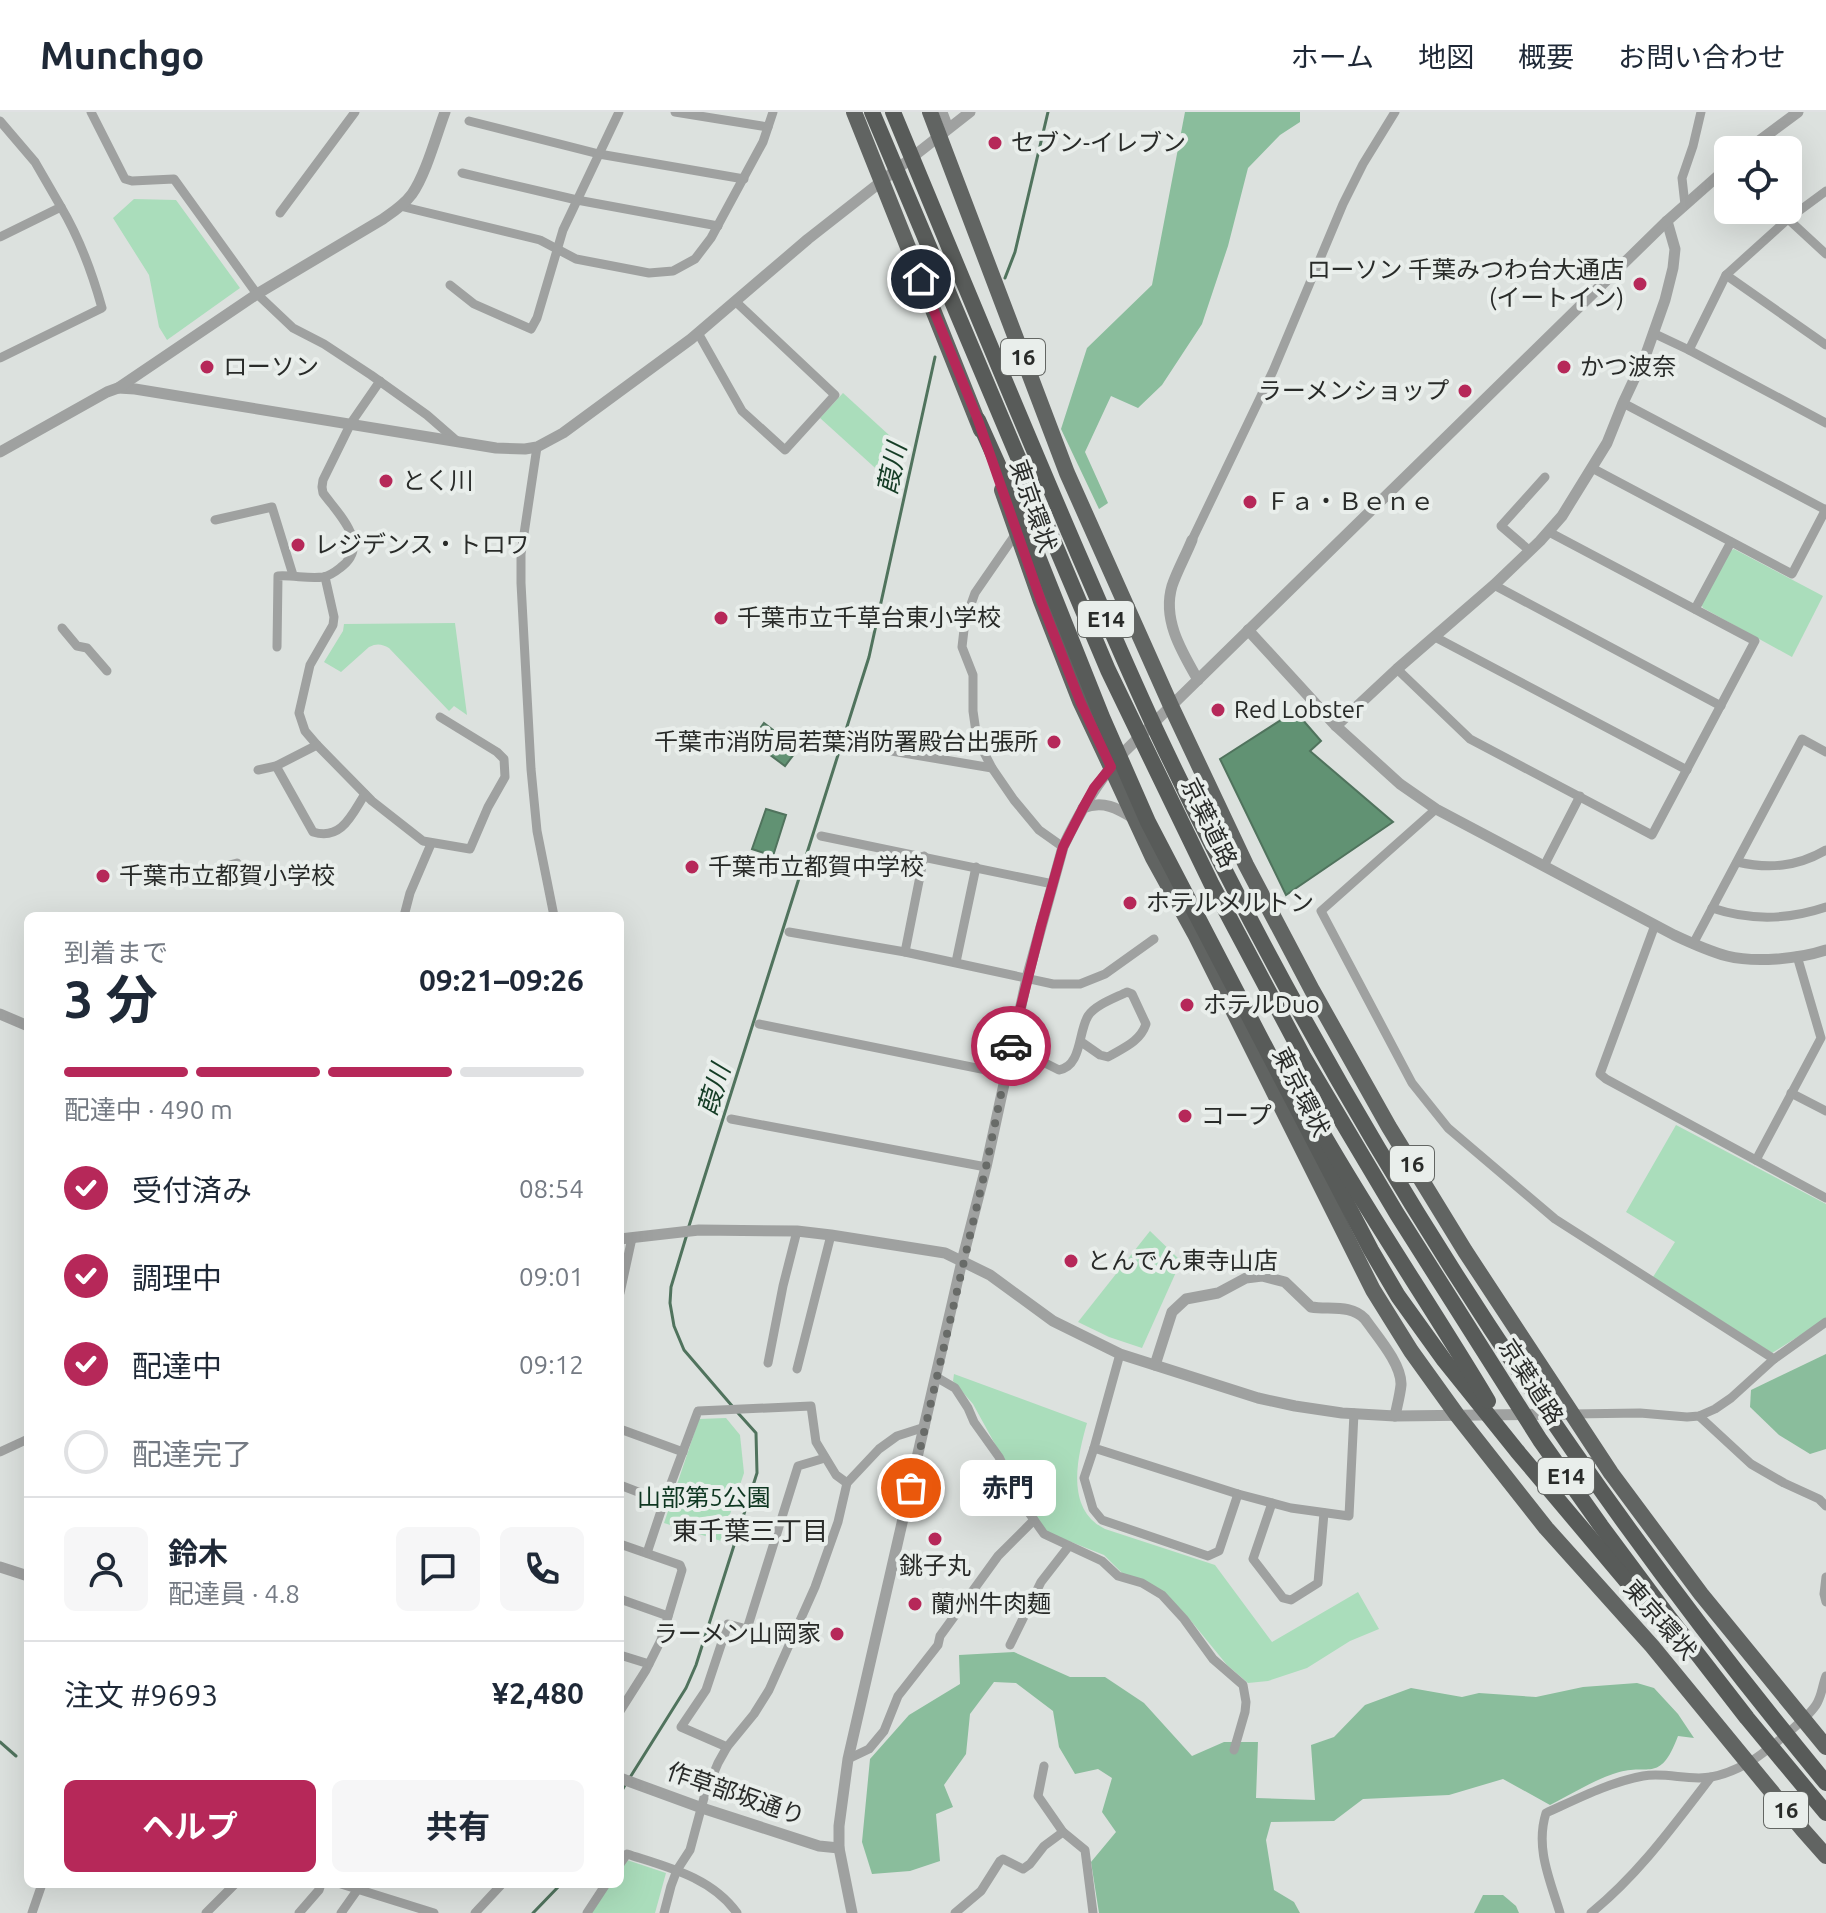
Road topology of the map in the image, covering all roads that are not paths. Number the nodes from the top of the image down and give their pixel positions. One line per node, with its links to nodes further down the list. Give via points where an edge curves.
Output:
1 (91, 112): 42 (street, via 125,179 174,179)
2 (355, 112): 32 (street)
3 (445, 112): 29 (street, via 420,180)
4 (619, 112): 21 (street)
5 (675, 112): 18 (street)
6 (773, 112): 18 (street)
7 (854, 112): 25 (highway, 東京環状 / 16)
8 (872, 112): 181 (highway, 京葉道路 / E14, via 1108,670 1269,994 1338,1117 1540,1440)
9 (893, 112): 191 (highway, 京葉道路 / E14, via 1160,740 1355,1109 1560,1433 1685,1606)
10 (930, 112): 19 (highway, 東京環状 / 16)
11 (943, 112): 19 (street)
12 (970, 112): 19 (street)
13 (1395, 112): 64 (street, via 1339,213 1273,371)
14 (1701, 112): 28 (street, via 1682,178)
15 (1798, 112): 20 (street)
16 (0, 121): 30 (street, via 35,162)
17 (469, 121): 21 (street)
18 (768, 127): 23 (street)
19 (944, 132): 25 (street); 78 (highway, 東京環状 / 16, via 1067,473)
20 (1766, 136)
21 (599, 154): 23 (street); 27 (street)
22 (462, 173): 27 (street)
23 (744, 179): 36 (street)
24 (1714, 179): 28 (street)
25 (883, 180): 43 (street); 52 (highway, 東京環状 / 16)
26 (1826, 191): 31 (street)
27 (577, 200): 36 (street); 38 (street)
28 (1685, 205): 33 (street)
29 (400, 206): 38 (street, via 540,240); 42 (street)
30 (61, 207): 37 (street); 48 (street, via 92,270 102,308)
31 (1802, 209)
32 (280, 213)
33 (1667, 221): 45 (street, via 1675,249 1673,268); 72 (street)
34 (1782, 224): 40 (street)
35 (1793, 224): 39 (street)
36 (718, 226): 38 (street, via 695,259 673,271 613,267)
37 (0, 237)
38 (557, 249): 41 (street, via 531,329 474,304)
39 (1826, 254)
40 (1726, 275): 46 (street); 47 (street)
41 (450, 285)
42 (257, 294): 49 (street, via 293,328); 50 (street)
43 (735, 301): 44 (street); 44 (street, via 835,395 785,450 742,411)
44 (698, 333): 56 (street)
45 (1653, 333): 47 (street); 51 (street)
46 (1826, 345)
47 (1689, 350): 54 (street)
48 (0, 358)
49 (380, 381): 53 (street); 55 (street)
50 (118, 388): 53 (street); 57 (street)
51 (1623, 403): 58 (street); 60 (street)
52 (978, 420): 62 (highway, 東京環状 / 16); 153 (highway, via 1148,822 1371,1250 1418,1325)
53 (351, 423): 55 (street); 68 (street, via 322,487 355,543 346,564)
54 (1826, 423)
55 (460, 443): 56 (street)
56 (537, 447): 109 (street, via 521,583 537,831)
57 (0, 452)
58 (1592, 468): 63 (street); 65 (street)
59 (1545, 477): 66 (street, via 1501,526)
60 (1826, 510): 65 (street, via 1792,574)
61 (215, 520): 67 (street, via 272,507)
62 (1017, 532): 86 (highway, 東京環状 / 16, via 1080,701); 87 (street, via 975,593 962,647 973,675 977,739)
63 (1549, 532): 66 (street); 70 (street)
64 (1192, 540): 77 (street, via 1173,584 1170,608 1172,629)
65 (1731, 542): 70 (street)
66 (1530, 551): 69 (street)
67 (293, 575): 68 (street); 74 (street, via 278,576)
68 (325, 577): 83 (street, via 333,625 310,665 299,713)
69 (1494, 585): 73 (street); 79 (street)
70 (1695, 609): 79 (street, via 1755,641)
71 (62, 628): 76 (street)
72 (1248, 630): 77 (street); 81 (street)
73 (1435, 637): 75 (street); 89 (street)
74 (277, 647)
75 (1397, 669): 81 (street); 91 (street, via 1470,739)
76 (107, 671)
77 (1198, 680): 78 (street)
78 (1171, 706): 86 (street); 145 (highway, 東京環状 / 16, via 1312,990 1389,1127)
79 (1721, 706): 89 (street)
80 (440, 717): 96 (street, via 497,752 506,769 470,849)
81 (1336, 726): 93 (street)
82 (850, 744): 87 (street)
83 (317, 745): 85 (street); 90 (street)
84 (1826, 752): 100 (street, via 1802,739)
85 (276, 766): 88 (street); 90 (street, via 313,832 323,835 345,827)
86 (1111, 767): 92 (street); 94 (highway, 東京環状 / 16)
87 (992, 768): 97 (street, via 1039,830)
88 (258, 770)
89 (1687, 770): 91 (street, via 1652,835)
90 (365, 794): 96 (street)
91 (1580, 796): 102 (street)
92 (1083, 808): 94 (street, via 1103,804); 97 (street)
93 (1436, 809): 102 (street); 139 (street, via 1321,911 1412,1083 1448,1128 1555,1219)
94 (1135, 820): 112 (highway, 東京環状 / 16)
95 (821, 836): 99 (street)
96 (431, 844): 108 (street)
97 (1063, 847): 105 (street)
98 (1826, 850): 100 (street, via 1773,868)
99 (924, 856): 103 (street); 116 (street)
100 (1737, 862): 107 (street)
101 (237, 863): 104 (street)
102 (1544, 866): 110 (street)
103 (976, 867): 105 (street); 118 (street)
104 (207, 871)
105 (1053, 884): 119 (street)
106 (1826, 907): 107 (street, via 1765,918)
107 (1712, 908): 114 (street)
108 (405, 912)
109 (553, 912)
110 (1655, 925): 114 (street); 130 (street, via 1600,1074)
111 (789, 932): 116 (street)
112 (1196, 936): 146 (highway, 東京環状 / 16, via 1373,1290 1411,1351); 153 (highway, via 1268,1030 1344,1171)
113 (1154, 939): 119 (street, via 1105,974 1080,984)
114 (1693, 944): 117 (street, via 1729,957)
115 (1826, 950): 117 (street)
116 (905, 952): 118 (street)
117 (1797, 956): 123 (street)
118 (956, 962): 119 (street)
119 (1027, 978): 125 (street)
120 (0, 1014): 121 (street)
121 (24, 1024)
122 (759, 1024): 126 (street)
123 (1824, 1037): 127 (street)
124 (1080, 1041): 124 (street, via 1092,1011 1132,994 1146,1024 1135,1042 1108,1057); 125 (street, via 1073,1062 1059,1070)
125 (1011, 1046): 126 (street)
126 (1006, 1074): 131 (street)
127 (1791, 1093): 128 (street); 130 (street)
128 (1826, 1111)
129 (731, 1119): 131 (street)
130 (1756, 1160): 132 (street)
131 (986, 1167): 136 (street)
132 (1826, 1198)
133 (797, 1231): 134 (street); 135 (street, via 699,1230); 140 (street)
134 (831, 1235): 136 (street, via 945,1253); 142 (street)
135 (626, 1238)
136 (962, 1261): 138 (street, via 1053,1321); 143 (street)
137 (1826, 1322): 139 (street)
138 (1120, 1354): 141 (street); 152 (street)
139 (1774, 1359): 148 (street, via 1731,1398)
140 (768, 1363)
141 (1155, 1365): 144 (street, via 1258,1398); 147 (street, via 1178,1304 1262,1276 1285,1282 1311,1307 1359,1312 1396,1364 1401,1382)
142 (797, 1369)
143 (936, 1377): 149 (street); 164 (street, via 955,1388)
144 (1354, 1413): 147 (street); 163 (street, via 1349,1516)
145 (1568, 1414): 146 (street); 148 (street); 182 (highway, 東京環状 / 16)
146 (1462, 1415): 147 (street); 187 (highway, 東京環状 / 16, via 1546,1528)
147 (1395, 1416)
148 (1699, 1416): 162 (street, via 1751,1464)
149 (925, 1427): 157 (street, via 897,1436); 186 (street)
150 (624, 1430): 155 (street)
151 (24, 1441): 154 (street)
152 (1094, 1448): 159 (street); 159 (street, via 1084,1478 1102,1520 1208,1556 1219,1551)
153 (1517, 1451): 181 (highway)
154 (0, 1452)
155 (683, 1452): 156 (street, via 698,1411 811,1406 816,1442); 160 (street)
156 (825, 1458): 157 (street); 174 (street, via 798,1466)
157 (847, 1483): 175 (street, via 820,1574)
158 (624, 1487): 160 (street)
159 (1238, 1494): 161 (street)
160 (664, 1502): 167 (street)
161 (1272, 1503): 163 (street); 163 (street, via 1253,1559 1283,1598 1291,1600 1318,1583)
162 (1826, 1506)
163 (1324, 1513)
164 (1034, 1520): 166 (street, via 1044,1534); 186 (street, via 998,1556 940,1636 898,1696 884,1731 869,1749)
165 (624, 1545): 167 (street)
166 (1069, 1546): 176 (street, via 1041,1582); 185 (street, via 1162,1595 1213,1659 1243,1685 1245,1712)
167 (647, 1553): 173 (street, via 682,1570)
168 (0, 1567): 169 (street)
169 (24, 1575)
170 (1826, 1577): 172 (street)
171 (624, 1600): 173 (street)
172 (1826, 1602)
173 (668, 1616): 178 (street)
174 (747, 1629): 175 (street); 183 (street, via 728,1624 706,1690 681,1727)
175 (792, 1641): 183 (street, via 769,1690)
176 (1010, 1645)
177 (624, 1656): 178 (street)
178 (649, 1664): 180 (street)
179 (1826, 1676): 182 (street, via 1816,1706)
180 (624, 1705)
181 (1747, 1718): 193 (highway, 京葉道路 / E14)
182 (1800, 1722): 184 (highway, 東京環状 / 16); 187 (street)
183 (727, 1747): 192 (street)
184 (1826, 1747)
185 (1234, 1750)
186 (848, 1759): 195 (street)
187 (1752, 1760): 189 (street); 196 (highway, 東京環状 / 16)
188 (1044, 1766): 194 (street, via 1038,1796)
189 (1711, 1777): 219 (street, via 1639,1777 1546,1813 1542,1851); 220 (street, via 1643,1864)
190 (624, 1779): 192 (street, 作草部坂通り)
191 (1826, 1783)
192 (702, 1808): 195 (street, 作草部坂通り); 198 (street, via 690,1850)
193 (1826, 1813)
194 (1063, 1832): 217 (street, via 1023,1869 1000,1861 981,1891); 218 (street, via 1085,1850)
195 (839, 1848): 216 (street)
196 (1826, 1856)
197 (624, 1858): 198 (street, via 627,1854)
198 (677, 1870): 214 (street); 215 (street, via 712,1887)
199 (41, 1888): 207 (street)
200 (231, 1888): 208 (street)
201 (320, 1888): 209 (street)
202 (355, 1888): 205 (street)
203 (498, 1888): 212 (street)
204 (603, 1888): 213 (street)
205 (358, 1889): 206 (street); 210 (street)
206 (402, 1909): 211 (street)
207 (32, 1913)
208 (206, 1913)
209 (299, 1913)
210 (341, 1913)
211 (434, 1913)
212 (475, 1913)
213 (587, 1913)
214 (664, 1913)
215 (737, 1913)
216 (852, 1913)
217 (955, 1913)
218 (1093, 1913)
219 (1560, 1913)
220 (1591, 1913)

